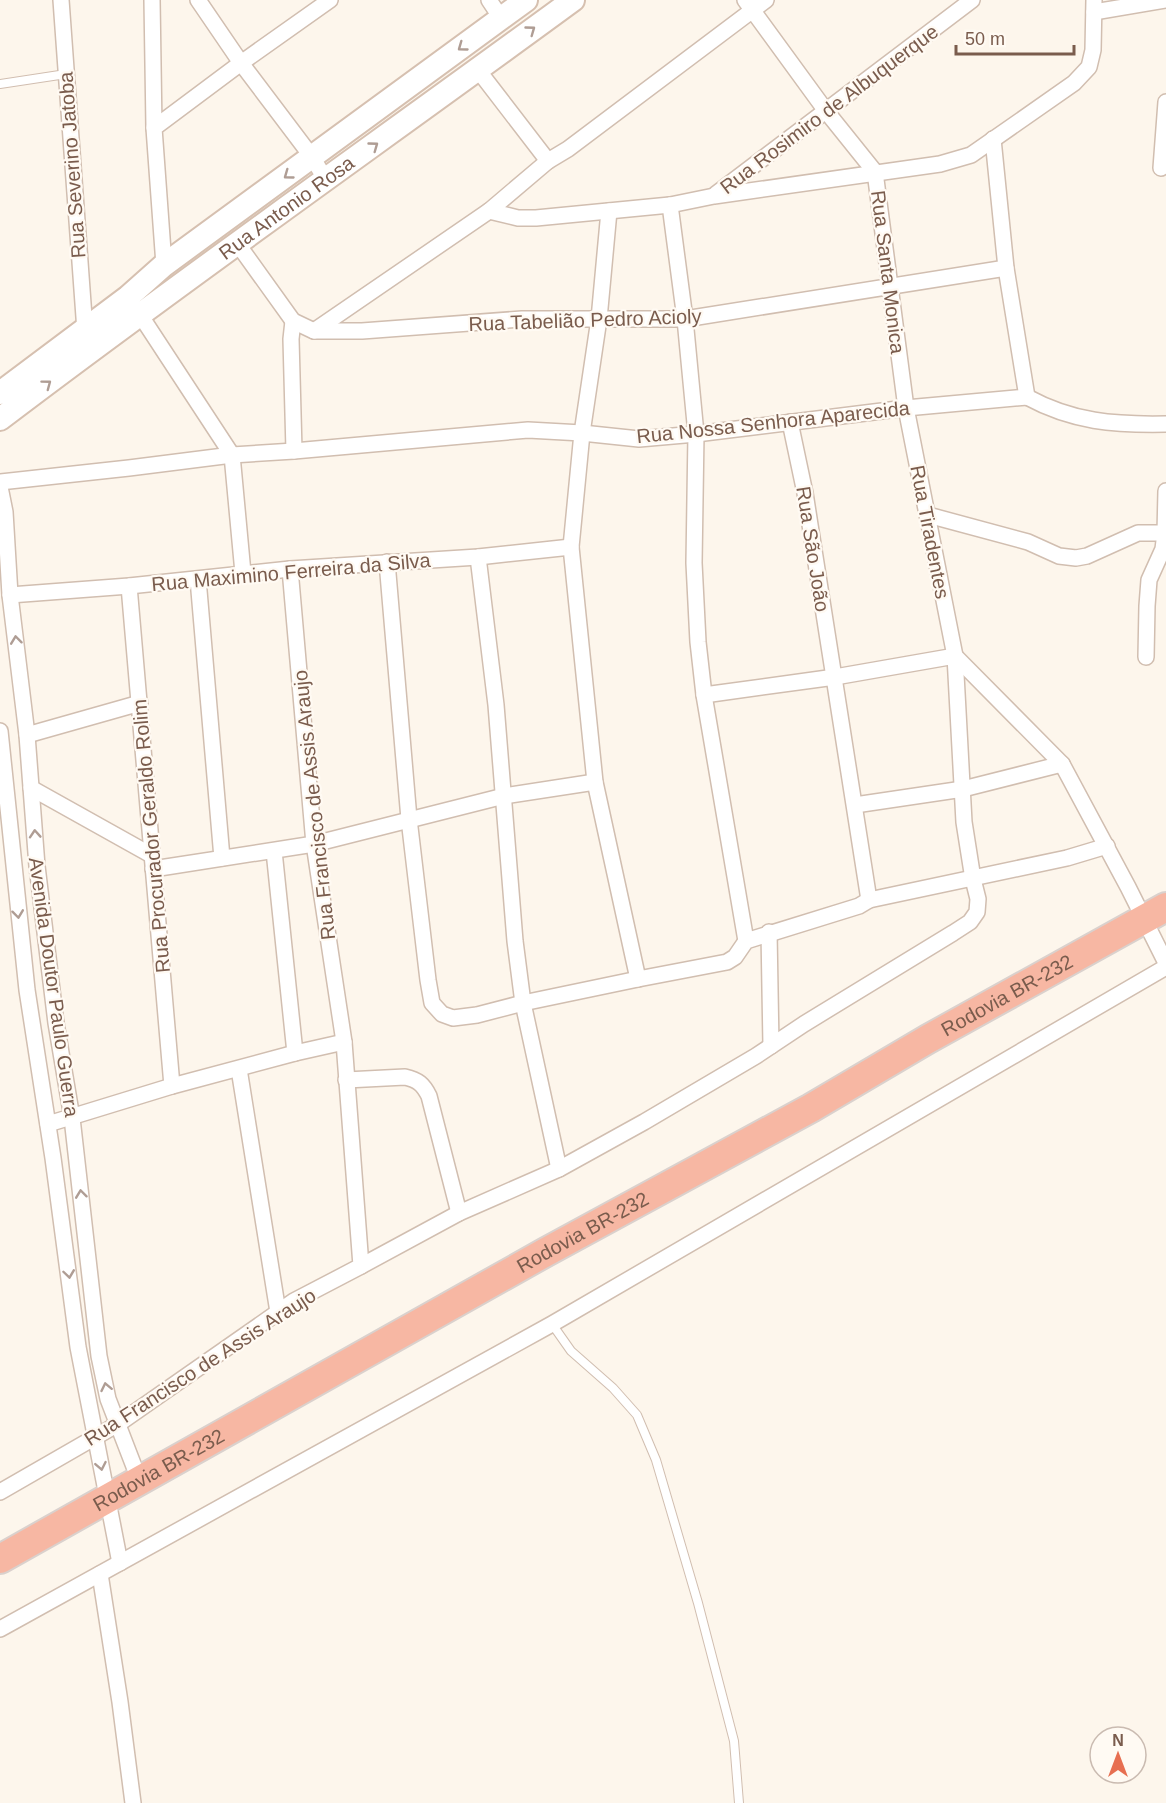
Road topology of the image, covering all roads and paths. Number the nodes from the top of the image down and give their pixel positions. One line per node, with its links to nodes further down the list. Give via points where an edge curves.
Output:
1 (61, 0): 15 (street, Rua Severino Jatoba)
2 (152, 0): 19 (street)
3 (198, 0): 13 (street)
4 (330, 0): 13 (street)
5 (526, 0): 12 (main road, Rua Antonio Rosa)
6 (573, 0): 14 (main road, Rua Antonio Rosa, one-way to 6)
7 (766, 0): 10 (street)
8 (972, 0): 18 (street, Rua Rosimiro de Albuquerque)
9 (1166, 0): 11 (street)
10 (748, 5): 18 (street, Rua Santa Monica); 22 (street)
11 (1094, 6): 20 (street, via 1089,67 1074,83)
12 (495, 9): 21 (main road, Rua Antonio Rosa, one-way to 21)
13 (241, 63): 19 (street); 21 (street)
14 (478, 70): 22 (street); 25 (main road, Rua Antonio Rosa, one-way to 14)
15 (66, 74): 16 (lane); 38 (street, Rua Severino Jatoba)
16 (0, 84)
17 (1166, 102): 23 (street)
18 (826, 111): 24 (street, Rua Santa Monica); 26 (street, Rua Rosimiro de Albuquerque)
19 (154, 128): 31 (street)
20 (993, 139): 24 (street, via 971,155 940,164); 32 (street)
21 (312, 157): 25 (street); 31 (main road, Rua Antonio Rosa, one-way to 31)
22 (548, 161): 29 (street)
23 (1161, 168)
24 (875, 172): 26 (street); 33 (street, Rua Santa Monica)
25 (326, 180): 30 (main road, Rua Antonio Rosa)
26 (714, 196): 27 (street)
27 (670, 205): 28 (street); 36 (street)
28 (609, 211): 29 (street, via 536,218); 35 (street)
29 (489, 212): 39 (street)
30 (237, 243): 34 (main road, Rua Antonio Rosa); 37 (street, Rua Tabelião Pedro Acioly)
31 (164, 265): 34 (main road, Rua Antonio Rosa)
32 (1006, 268): 33 (street, Rua Tabelião Pedro Acioly); 41 (street)
33 (891, 287): 36 (street, Rua Tabelião Pedro Acioly); 42 (street, Rua Santa Monica)
34 (134, 305): 38 (main road, Rua Antonio Rosa); 43 (main road, Rua Antonio Rosa, one-way to 34); 49 (street)
35 (599, 320): 36 (street, Rua Tabelião Pedro Acioly); 39 (street, Rua Tabelião Pedro Acioly); 46 (street)
36 (685, 320): 47 (street)
37 (293, 321): 39 (street, Rua Tabelião Pedro Acioly); 48 (street)
38 (85, 331): 40 (main road, Rua Antonio Rosa)
39 (314, 331)
40 (0, 393)
41 (1027, 397): 42 (street, Rua Nossa Senhora Aparecida); 45 (street, via 1088,421)
42 (906, 408): 44 (street, Rua Nossa Senhora Aparecida); 53 (street, Rua Tiradentes)
43 (0, 419)
44 (790, 422): 47 (street, Rua Nossa Senhora Aparecida); 65 (street, Rua São João)
45 (1166, 424)
46 (582, 433): 47 (street, Rua Nossa Senhora Aparecida, via 639,439); 48 (street, Rua Nossa Senhora Aparecida, via 528,430); 55 (street)
47 (696, 434): 66 (street, via 694,563)
48 (294, 451): 49 (street, Rua Nossa Senhora Aparecida)
49 (232, 455): 50 (street, Rua Nossa Senhora Aparecida); 59 (street)
50 (0, 482)
51 (0, 487): 62 (street, Avenida Doutor Paulo Guerra)
52 (1166, 491): 54 (street)
53 (928, 515): 54 (street, via 1076,558 1138,533); 63 (street, Rua Tiradentes)
54 (1166, 533): 64 (street, via 1149,580)
55 (571, 547): 56 (street, Rua Maximino Ferreira da Silva); 71 (street)
56 (478, 556): 57 (street, Rua Maximino Ferreira da Silva); 74 (street)
57 (387, 562): 58 (street, Rua Maximino Ferreira da Silva); 76 (street)
58 (290, 568): 59 (street, Rua Maximino Ferreira da Silva); 77 (street, Rua Francisco de Assis Araujo)
59 (243, 573): 60 (street, Rua Maximino Ferreira da Silva)
60 (198, 579): 61 (street, Rua Maximino Ferreira da Silva); 80 (street)
61 (129, 586): 62 (street, Rua Maximino Ferreira da Silva); 67 (street, Rua Procurador Geraldo Rolim)
62 (10, 594): 69 (street, Avenida Doutor Paulo Guerra, one-way to 62)
63 (955, 656): 65 (street); 70 (street); 73 (street, Rua Tiradentes)
64 (1146, 657)
65 (835, 677): 66 (street); 75 (street, Rua São João)
66 (704, 695): 86 (street)
67 (140, 703): 69 (street); 81 (street, Rua Procurador Geraldo Rolim)
68 (0, 731): 88 (street, Avenida Doutor Paulo Guerra, one-way to 88)
69 (27, 735): 72 (street, Avenida Doutor Paulo Guerra)
70 (1062, 764): 73 (street); 78 (street)
71 (595, 782): 74 (street); 91 (street)
72 (31, 788): 81 (street); 87 (street, Avenida Doutor Paulo Guerra, one-way to 72)
73 (963, 789): 75 (street); 82 (street, Rua Tiradentes)
74 (504, 796): 76 (street); 92 (street)
75 (855, 805): 83 (street, Rua São João)
76 (409, 819): 77 (street); 92 (street, via 432,1003 442,1014 453,1018)
77 (314, 844): 79 (street); 93 (street, Rua Francisco de Assis Araujo)
78 (1107, 846): 82 (street); 84 (street)
79 (274, 851): 80 (street); 95 (street)
80 (222, 858): 81 (street)
81 (152, 862): 98 (street, Rua Procurador Geraldo Rolim)
82 (973, 879): 83 (street); 94 (street, Rua Tiradentes, via 978,899 977,912 970,922)
83 (868, 900): 85 (street)
84 (1155, 913): 89 (street); 108 (highway, Rodovia BR-232)
85 (769, 932): 86 (street); 94 (street)
86 (746, 941): 91 (street, via 727,962)
87 (46, 942): 88 (street); 99 (street, Avenida Doutor Paulo Guerra)
88 (22, 945): 100 (street, Avenida Doutor Paulo Guerra)
89 (1166, 963)
90 (1166, 967): 105 (street)
91 (638, 979): 92 (street)
92 (523, 1003): 101 (street)
93 (344, 1042): 95 (street); 97 (street, Rua Francisco de Assis Araujo)
94 (771, 1046): 101 (street, Rua Tiradentes)
95 (295, 1053): 96 (street)
96 (239, 1069): 98 (street); 104 (street)
97 (346, 1080): 102 (street, via 405,1077 424,1085); 103 (street, Rua Francisco de Assis Araujo)
98 (172, 1086): 99 (street)
99 (72, 1118): 100 (street); 106 (street, Avenida Doutor Paulo Guerra, one-way to 99, via 99,1356)
100 (48, 1124): 107 (street, Avenida Doutor Paulo Guerra, one-way to 107, via 78,1347)
101 (559, 1169): 102 (street, Rua Tiradentes)
102 (459, 1213): 103 (street, Rua Tiradentes)
103 (361, 1266): 104 (street, Rua Francisco de Assis Araujo)
104 (278, 1312): 106 (street, Rua Francisco de Assis Araujo)
105 (552, 1324): 112 (street); 116 (lane, via 571,1351 637,1415 656,1460 734,1741)
106 (118, 1424): 107 (street, Rua Francisco de Assis Araujo); 108 (street, Avenida Doutor Paulo Guerra)
107 (96, 1437): 109 (street, Rua Francisco de Assis Araujo); 110 (street, Avenida Doutor Paulo Guerra, one-way to 110)
108 (140, 1482): 110 (highway, Rodovia BR-232)
109 (0, 1492)
110 (108, 1499): 111 (highway, Rodovia BR-232); 112 (street, Avenida Doutor Paulo Guerra)
111 (0, 1558)
112 (120, 1563): 113 (street)
113 (100, 1574): 114 (street); 115 (street)
114 (0, 1629)
115 (133, 1803)
116 (739, 1803)

